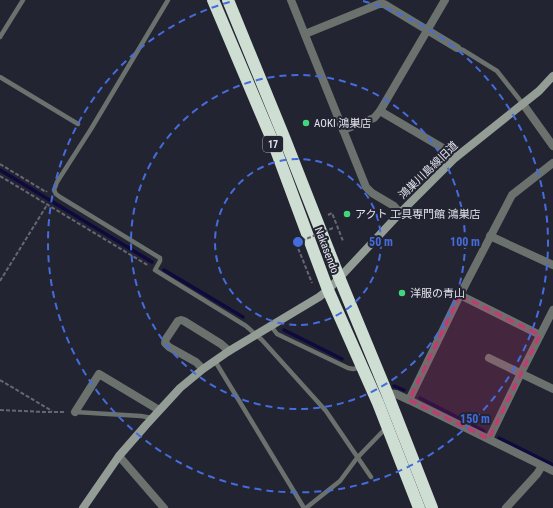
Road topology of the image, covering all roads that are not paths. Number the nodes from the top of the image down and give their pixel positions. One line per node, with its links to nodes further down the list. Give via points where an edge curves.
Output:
1 (23, 0): 9 (lane)
2 (168, 0): 28 (lane, via 54,190 60,197 160,258 155,270)
3 (213, 0): 24 (highway, Nakasendo / 17, via 273,142)
4 (228, 0): 23 (highway, Nakasendo / 17)
5 (291, 0): 8 (street)
6 (446, 0): 7 (street)
7 (427, 31): 8 (street, via 380,4); 10 (street); 14 (street)
8 (305, 34): 16 (street)
9 (0, 37)
10 (457, 48): 13 (lane, via 497,71)
11 (553, 76): 13 (street, 鴻巣川島線旧道)
12 (0, 77): 15 (lane)
13 (523, 104): 17 (street); 18 (street, 鴻巣川島線旧道)
14 (380, 111): 16 (street, via 374,118); 18 (street, via 448,151)
15 (78, 124)
16 (344, 130): 20 (street, via 368,190 394,206)
17 (553, 146)
18 (455, 158): 20 (street, 鴻巣川島線旧道)
19 (553, 162): 21 (street, via 512,195)
20 (400, 213): 23 (street, 鴻巣川島線旧道)
21 (490, 236): 22 (street); 25 (street)
22 (553, 265)
23 (339, 278): 24 (street, 鴻巣川島線旧道); 37 (highway, Nakasendo / 17)
24 (328, 290): 27 (street, 鴻巣川島線旧道); 33 (highway, Nakasendo / 17)
25 (460, 294): 29 (street); 38 (street)
26 (552, 314): 29 (street)
27 (272, 326): 28 (street, 鴻巣川島線旧道); 33 (lane, via 277,334 348,368)
28 (256, 334): 30 (street, 鴻巣川島線旧道); 45 (lane, via 326,411)
29 (540, 336): 35 (street)
30 (229, 351): 32 (street, 鴻巣川島線旧道); 34 (street, via 184,321 178,321 166,338 166,344 196,362)
31 (489, 358): 35 (street)
32 (215, 361): 34 (street, 鴻巣川島線旧道); 51 (lane)
33 (362, 367): 42 (highway, Nakasendo / 17)
34 (202, 369): 39 (street, 鴻巣川島線旧道)
35 (521, 373): 36 (street); 43 (street)
36 (553, 389)
37 (386, 393): 38 (street); 53 (highway, Nakasendo / 17)
38 (409, 400): 43 (street)
39 (159, 410): 40 (street, via 99,374); 41 (street, 鴻巣川島線旧道)
40 (75, 412): 41 (lane)
41 (152, 418): 44 (street, 鴻巣川島線旧道)
42 (387, 426): 45 (lane); 52 (highway, Nakasendo / 17)
43 (489, 439): 46 (street)
44 (119, 456): 49 (street, 鴻巣川島線旧道); 50 (street)
45 (358, 458): 48 (lane); 51 (lane, via 340,481)
46 (542, 466): 47 (street); 54 (street)
47 (553, 472)
48 (371, 477)
49 (83, 508)
50 (164, 508)
51 (305, 508)
52 (419, 508)
53 (432, 508)
54 (506, 508)

